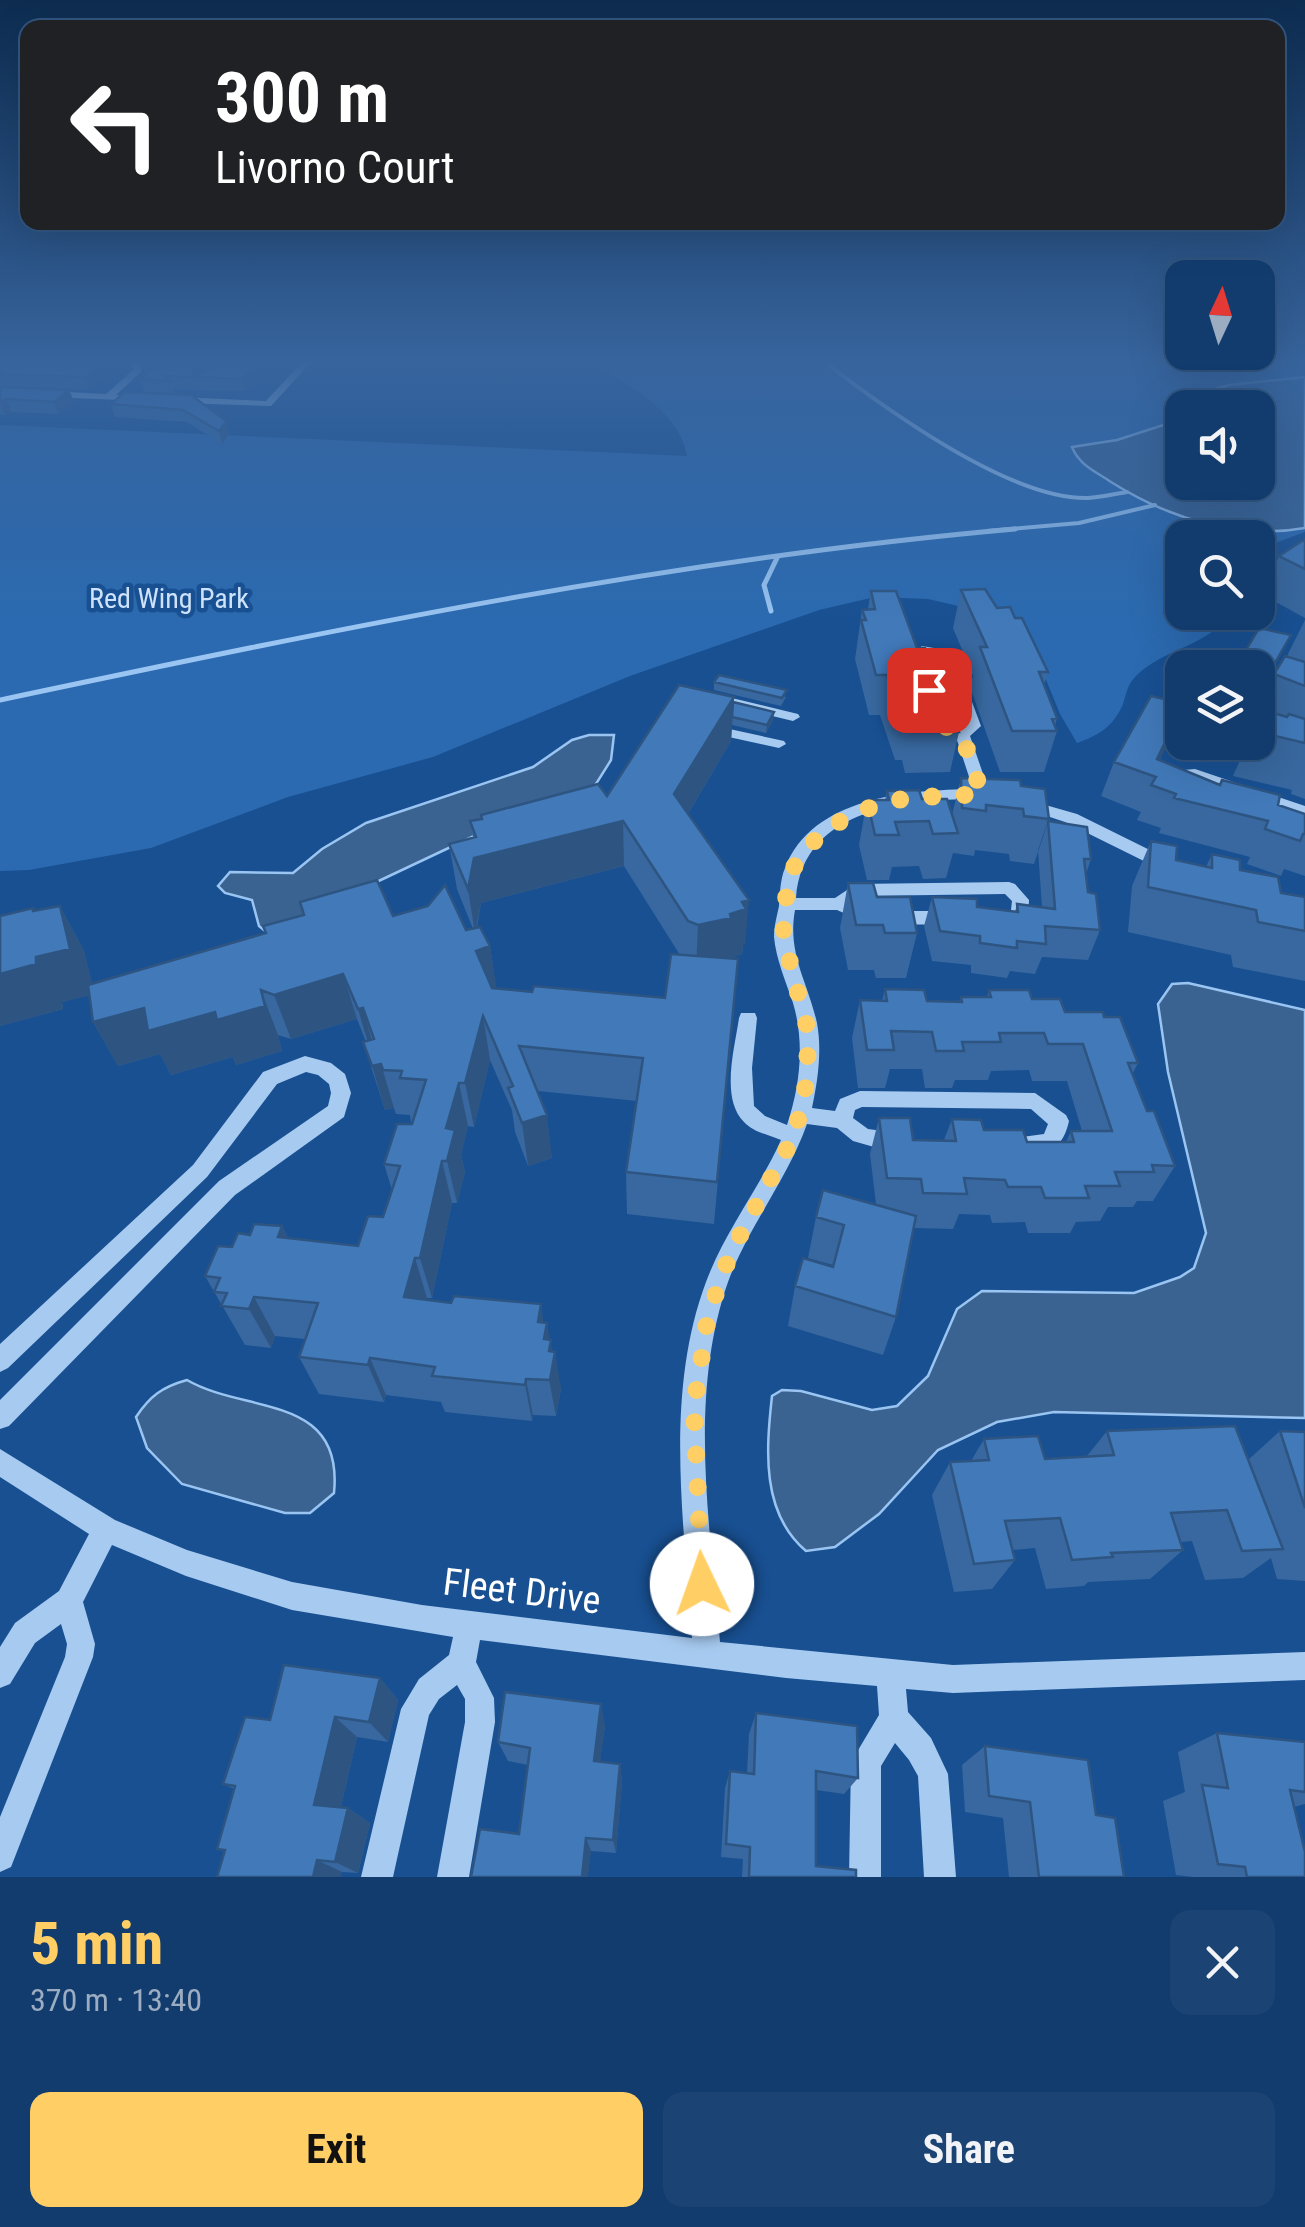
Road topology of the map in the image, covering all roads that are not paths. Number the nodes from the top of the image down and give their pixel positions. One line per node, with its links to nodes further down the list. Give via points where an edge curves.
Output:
1 (923, 672): 6 (street, via 917,654 922,650 947,654 974,726)
2 (692, 692): 4 (street)
3 (935, 707): 6 (street, via 941,724)
4 (793, 718)
5 (688, 723): 7 (street)
6 (962, 735): 8 (street)
7 (779, 744)
8 (982, 794): 11 (street, via 1070,818); 12 (street, via 906,798 834,824 796,862)
9 (1184, 795): 10 (street, via 1170,783 1180,772)
10 (1305, 811)
11 (1186, 874)
12 (788, 904): 13 (street); 15 (street, via 783,936 809,1034)
13 (839, 904): 13 (street, via 864,916 1020,916 1021,900 1009,888 856,890)
14 (748, 1018): 17 (street, via 744,1109)
15 (801, 1115): 16 (street); 17 (street)
16 (842, 1120): 18 (street, via 856,1135 873,1140); 19 (street, via 847,1106 860,1099 1035,1101 1058,1121 1049,1143)
17 (794, 1136): 26 (street, via 718,1281 696,1378)
18 (912, 1140)
19 (1010, 1142)
20 (0, 1360): 21 (street, via 200,1172 270,1078 305,1064 338,1080 337,1111 227,1188)
21 (0, 1417)
22 (0, 1462): 23 (street, Fleet Drive)
23 (106, 1528): 24 (street); 25 (street, Fleet Drive, via 240,1583)
24 (69, 1601): 29 (street, via 25,1634); 32 (street, via 81,1644 78,1657)
25 (469, 1624): 26 (street, Fleet Drive); 27 (street)
26 (707, 1654): 30 (street, Fleet Drive)
27 (462, 1664): 33 (street, via 416,1708); 34 (street, via 479,1698 480,1722)
28 (1305, 1666): 30 (street, Fleet Drive, via 1021,1678)
29 (0, 1674)
30 (890, 1675): 31 (street)
31 (894, 1718): 35 (street, via 866,1762); 36 (street, via 933,1774)
32 (0, 1856)
33 (377, 1877)
34 (453, 1877)
35 (865, 1877)
36 (940, 1877)

